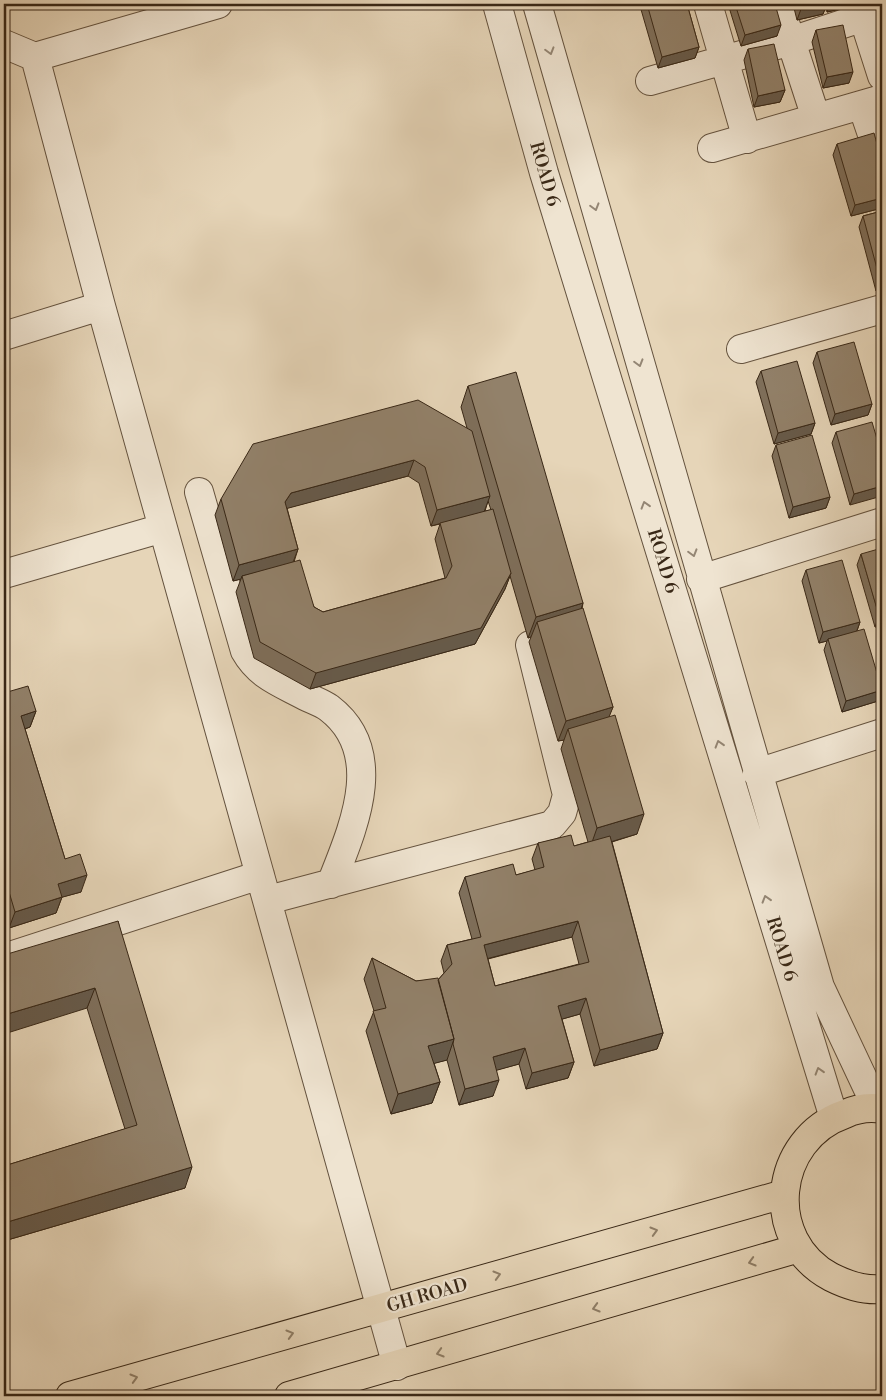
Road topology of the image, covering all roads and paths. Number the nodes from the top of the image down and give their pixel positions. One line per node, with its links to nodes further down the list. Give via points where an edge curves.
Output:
1 (218, 4): 9 (street)
2 (497, 4): 35 (street, ROAD 6, one-way to 2, via 546,183)
3 (537, 4): 26 (street, ROAD 6, one-way to 26)
4 (708, 4): 10 (street)
5 (779, 4): 7 (street)
6 (868, 10): 7 (street); 11 (street)
7 (791, 41): 10 (street); 14 (street)
8 (4, 44): 9 (street)
9 (35, 57): 18 (street)
10 (724, 58): 12 (street); 15 (street)
11 (882, 76)
12 (650, 81)
13 (872, 102): 14 (street); 17 (street)
14 (816, 118): 15 (street)
15 (747, 138): 16 (street)
16 (712, 148)
17 (882, 164)
18 (100, 306): 20 (street); 24 (street)
19 (882, 309): 21 (street)
20 (4, 336)
21 (741, 350)
22 (200, 492): 31 (street, via 245,651 253,666 329,708 346,726 357,746 360,766 357,814)
23 (882, 522): 26 (street)
24 (163, 528): 25 (street); 30 (street)
25 (4, 574)
26 (701, 579): 29 (street, ROAD 6)
27 (530, 645): 31 (street, via 567,795 562,813 552,825 537,831)
28 (882, 733): 29 (street)
29 (757, 773): 34 (street, ROAD 6, via 820,987)
30 (260, 875): 32 (street); 33 (street)
31 (331, 884): 32 (street)
32 (268, 900): 39 (street)
33 (4, 958)
34 (880, 1108): 35 (main road, via 854,1110)
35 (834, 1118): 36 (main road, via 814,1131 799,1149 788,1171)
36 (784, 1194): 37 (main road, via 790,1231); 39 (main road, GH ROAD, one-way to 36)
37 (799, 1248): 38 (main road, via 820,1271 848,1286); 40 (main road, one-way to 40)
38 (881, 1293)
39 (382, 1308): 40 (street); 41 (main road, GH ROAD, one-way to 39)
40 (397, 1366): 42 (main road)
41 (70, 1396)
42 (289, 1396)

